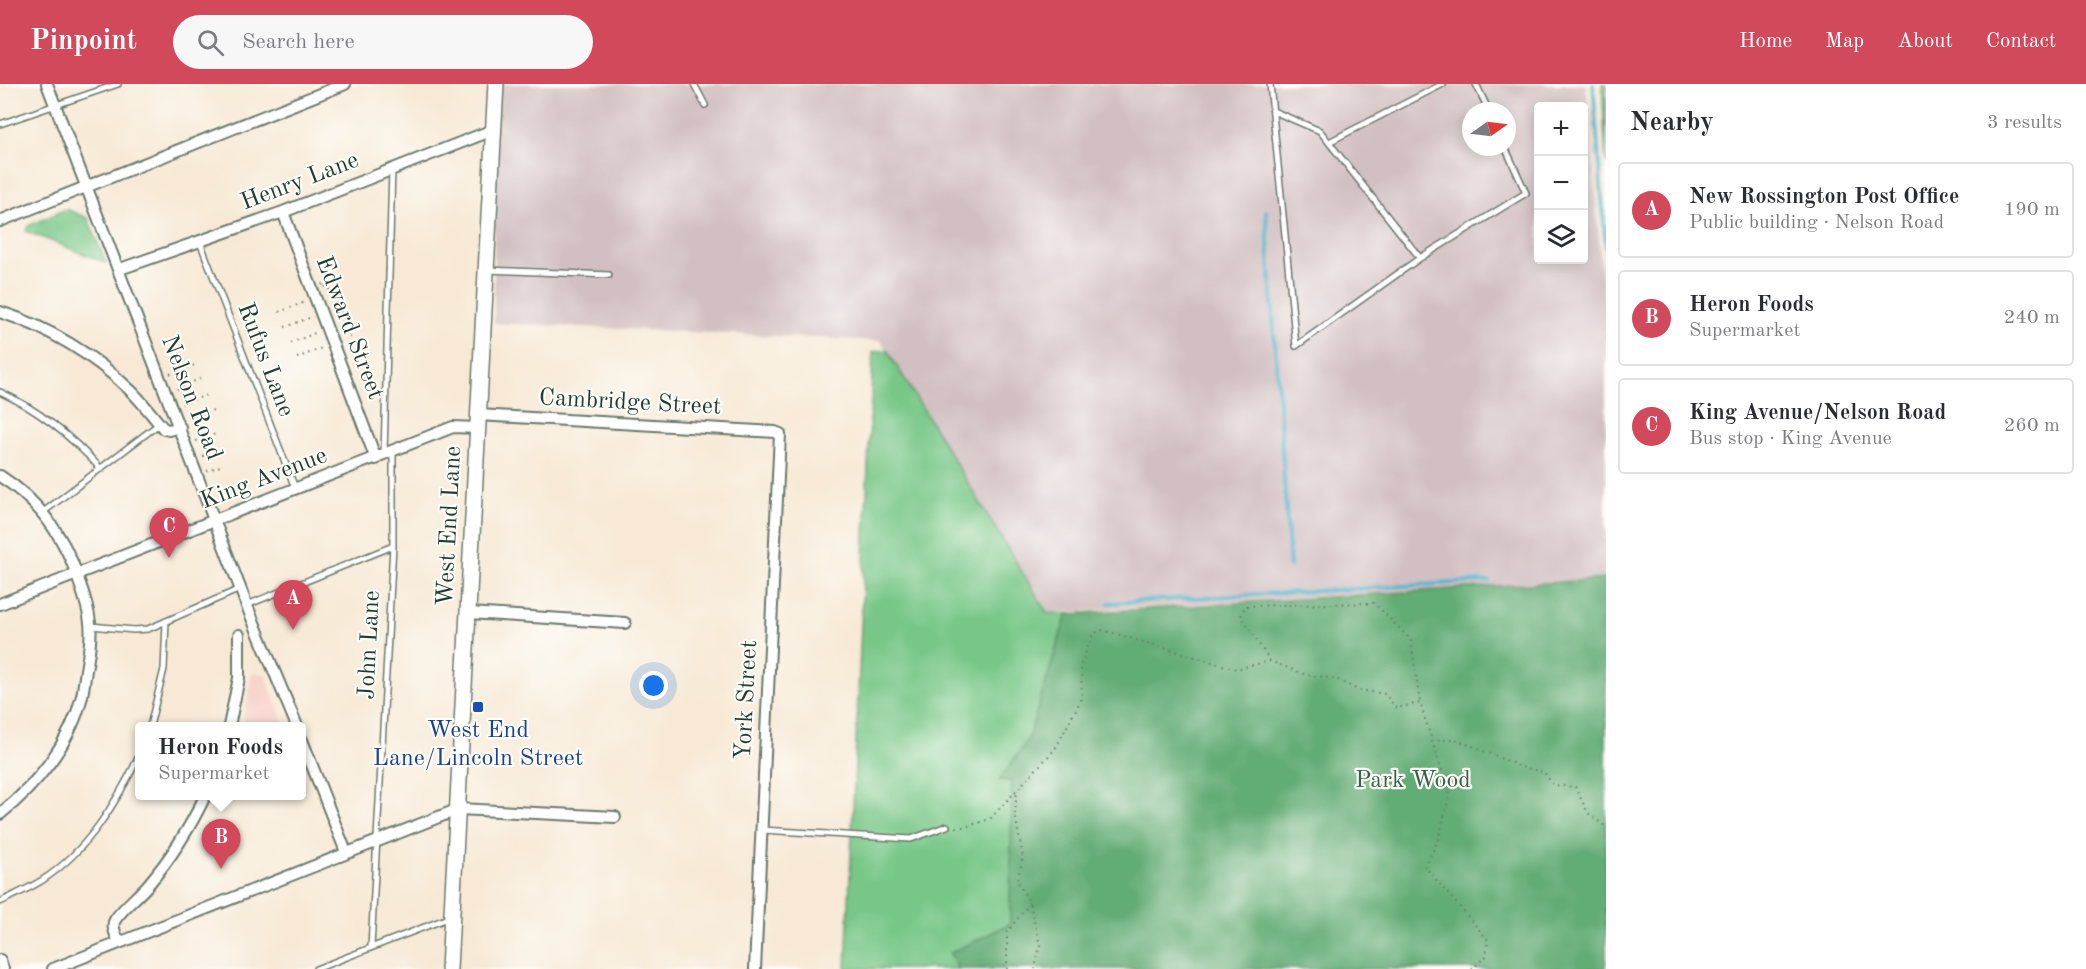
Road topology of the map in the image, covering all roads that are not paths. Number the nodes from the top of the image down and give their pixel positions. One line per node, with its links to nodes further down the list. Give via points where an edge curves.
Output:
1 (47, 84): 10 (street, Nelson Road)
2 (118, 84): 10 (lane)
3 (345, 84): 18 (street)
4 (496, 84): 14 (street, West End Lane)
5 (694, 84): 11 (lane)
6 (1270, 84): 12 (lane)
7 (1443, 84): 15 (lane)
8 (1476, 84): 9 (lane)
9 (1485, 102)
10 (55, 105): 13 (lane); 18 (street, Nelson Road)
11 (705, 105)
12 (1273, 111): 15 (lane, via 1320,131); 22 (lane, via 1296,346)
13 (0, 124)
14 (493, 130): 17 (street, Henry Lane); 24 (street, West End Lane)
15 (1329, 142): 22 (lane)
16 (1509, 156): 22 (lane, via 1526,193)
17 (392, 169): 19 (street, Henry Lane); 32 (lane, John Lane)
18 (87, 188): 20 (street); 23 (street, Nelson Road)
19 (283, 212): 21 (street, Henry Lane); 32 (street, Edward Street, via 333,343)
20 (0, 221)
21 (200, 242): 23 (street, Henry Lane); 35 (lane, Rufus Lane)
22 (1420, 258)
23 (120, 269): 30 (street, Nelson Road)
24 (486, 270): 25 (lane); 28 (street, West End Lane)
25 (609, 275)
26 (0, 312): 29 (street, via 48,331 106,368 131,390)
27 (0, 392): 33 (lane, via 63,432)
28 (477, 422): 31 (street, Cambridge Street); 32 (street, King Avenue, via 453,427); 43 (street, West End Lane)
29 (159, 424): 30 (street, via 169,430); 33 (lane)
30 (179, 425): 37 (street, Nelson Road)
31 (780, 434): 58 (street, York Street)
32 (385, 455): 35 (street, King Avenue); 38 (lane, John Lane)
33 (101, 469): 36 (lane)
34 (0, 476): 36 (street)
35 (296, 490): 37 (street, King Avenue)
36 (42, 513): 39 (street, via 63,542)
37 (216, 520): 39 (street, King Avenue); 40 (street, Nelson Road)
38 (393, 546): 42 (lane); 59 (lane, John Lane)
39 (76, 573): 41 (street, King Avenue); 46 (street)
40 (241, 589): 42 (street, Nelson Road); 44 (lane)
41 (0, 604)
42 (247, 606): 50 (street, Nelson Road)
43 (469, 613): 45 (street); 54 (street, West End Lane)
44 (166, 621): 46 (lane, via 134,630); 48 (lane, via 164,669)
45 (625, 623)
46 (91, 626): 55 (street, via 81,697 64,739 28,789)
47 (239, 635): 49 (street, via 239,678)
48 (151, 722)
49 (230, 722)
50 (295, 722)
51 (306, 750): 60 (street)
52 (135, 763): 61 (lane, via 111,808 82,846 41,881)
53 (203, 800): 63 (street, via 169,858 114,921)
54 (459, 808): 56 (street); 59 (street); 62 (street, West End Lane)
55 (0, 814)
56 (615, 817)
57 (947, 826): 58 (lane, via 911,839)
58 (762, 830): 70 (street, York Street)
59 (377, 840): 60 (street); 64 (lane, John Lane)
60 (346, 852): 63 (street)
61 (0, 902)
62 (453, 916): 64 (lane); 69 (street, West End Lane)
63 (119, 942): 66 (street)
64 (371, 947): 68 (lane)
65 (0, 960): 67 (street)
66 (57, 968)
67 (3, 969)
68 (316, 969)
69 (449, 969)
70 (755, 969)

